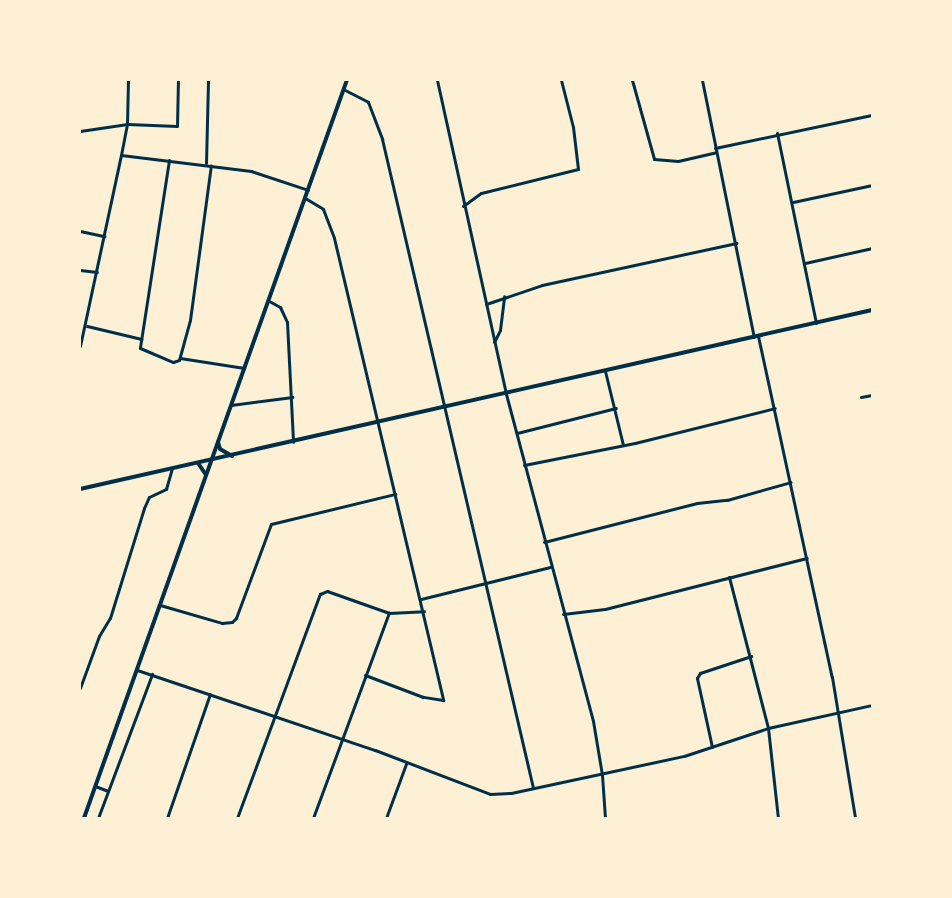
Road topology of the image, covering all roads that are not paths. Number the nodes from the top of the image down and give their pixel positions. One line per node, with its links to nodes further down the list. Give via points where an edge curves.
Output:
1 (128, 80): 11 (street)
2 (178, 80): 11 (street, via 177,126)
3 (208, 80): 17 (street)
4 (347, 80): 9 (main road)
5 (437, 80): 23 (street)
6 (561, 80): 23 (street, via 573,127 578,169 481,193)
7 (632, 80): 14 (street, via 654,159 678,160)
8 (702, 80): 14 (street)
9 (343, 89): 20 (main road); 49 (street, via 368,102 373,109)
10 (872, 115): 13 (street)
11 (127, 124): 12 (street); 15 (street)
12 (80, 131)
13 (777, 133): 14 (street); 22 (street)
14 (716, 150): 26 (street)
15 (122, 155): 16 (street); 25 (street)
16 (169, 160): 17 (street); 38 (street)
17 (206, 164): 18 (street)
18 (211, 165): 20 (street, via 258,173); 41 (street, via 192,310)
19 (872, 185): 22 (street)
20 (308, 190): 21 (main road)
21 (305, 198): 32 (main road); 52 (street, via 324,209 334,238)
22 (793, 202): 28 (street)
23 (462, 206): 33 (street)
24 (80, 231): 25 (street)
25 (104, 236): 30 (street)
26 (737, 243): 31 (street); 37 (street)
27 (872, 248): 28 (street)
28 (805, 263): 35 (street)
29 (80, 270): 30 (street)
30 (97, 272): 36 (street)
31 (504, 296): 33 (street); 39 (street, via 500,330)
32 (268, 301): 42 (main road); 46 (street, via 280,307 287,322)
33 (486, 304): 39 (street)
34 (872, 310): 35 (main road)
35 (816, 323): 37 (main road)
36 (87, 326): 38 (street); 40 (street)
37 (756, 337): 43 (main road); 51 (street)
38 (142, 339): 41 (street, via 140,348 173,362)
39 (494, 342): 44 (street)
40 (80, 346)
41 (180, 358): 42 (street)
42 (244, 368): 48 (main road)
43 (605, 371): 44 (main road); 50 (street)
44 (506, 394): 49 (main road); 53 (street)
45 (872, 395): 47 (street)
46 (292, 397): 48 (street); 55 (street)
47 (861, 397)
48 (231, 405): 54 (main road)
49 (442, 408): 52 (main road); 70 (street)
50 (616, 408): 53 (street); 56 (street)
51 (775, 408): 56 (street); 63 (street)
52 (376, 424): 55 (main road); 65 (street)
53 (518, 433): 60 (street)
54 (218, 442): 57 (main road, via 220,449); 58 (main road)
55 (293, 442): 57 (main road)
56 (623, 445): 60 (street)
57 (232, 456): 58 (main road)
58 (212, 460): 59 (main road); 62 (main road)
59 (198, 463): 61 (main road); 62 (main road)
60 (524, 465): 66 (street)
61 (172, 468): 64 (main road); 80 (street, via 166,488 150,497 144,508 110,618 99,636)
62 (206, 477): 72 (main road)
63 (791, 482): 66 (street); 67 (street)
64 (80, 489)
65 (395, 494): 71 (street); 72 (street, via 271,524 232,622 222,623)
66 (544, 542): 68 (street)
67 (807, 558): 69 (street); 83 (street)
68 (550, 567): 70 (street); 75 (street)
69 (729, 576): 75 (street, via 605,609); 76 (street)
70 (486, 584): 71 (street); 91 (street)
71 (421, 599): 73 (street)
72 (160, 605): 77 (main road)
73 (424, 611): 74 (street); 79 (street, via 442,701)
74 (389, 614): 79 (street); 84 (street, via 327,591 320,594)
75 (563, 614): 89 (street, via 582,677)
76 (751, 656): 85 (street); 87 (street, via 700,673 697,678)
77 (136, 670): 78 (street); 90 (main road)
78 (152, 674): 81 (street); 92 (street)
79 (366, 675): 86 (street)
80 (80, 688)
81 (210, 694): 84 (street); 95 (street)
82 (872, 705): 83 (street)
83 (839, 714): 85 (street); 101 (street)
84 (274, 716): 86 (street); 96 (street)
85 (768, 728): 87 (street); 100 (street)
86 (341, 739): 88 (street); 97 (street)
87 (712, 747): 89 (street)
88 (406, 764): 91 (street, via 490,794); 98 (street)
89 (602, 775): 91 (street); 99 (street)
90 (95, 786): 92 (street); 93 (main road)
91 (533, 788)
92 (108, 791): 94 (street)
93 (84, 818)
94 (98, 818)
95 (167, 818)
96 (237, 818)
97 (313, 818)
98 (386, 818)
99 (605, 818)
100 (778, 818)
101 (855, 818)

